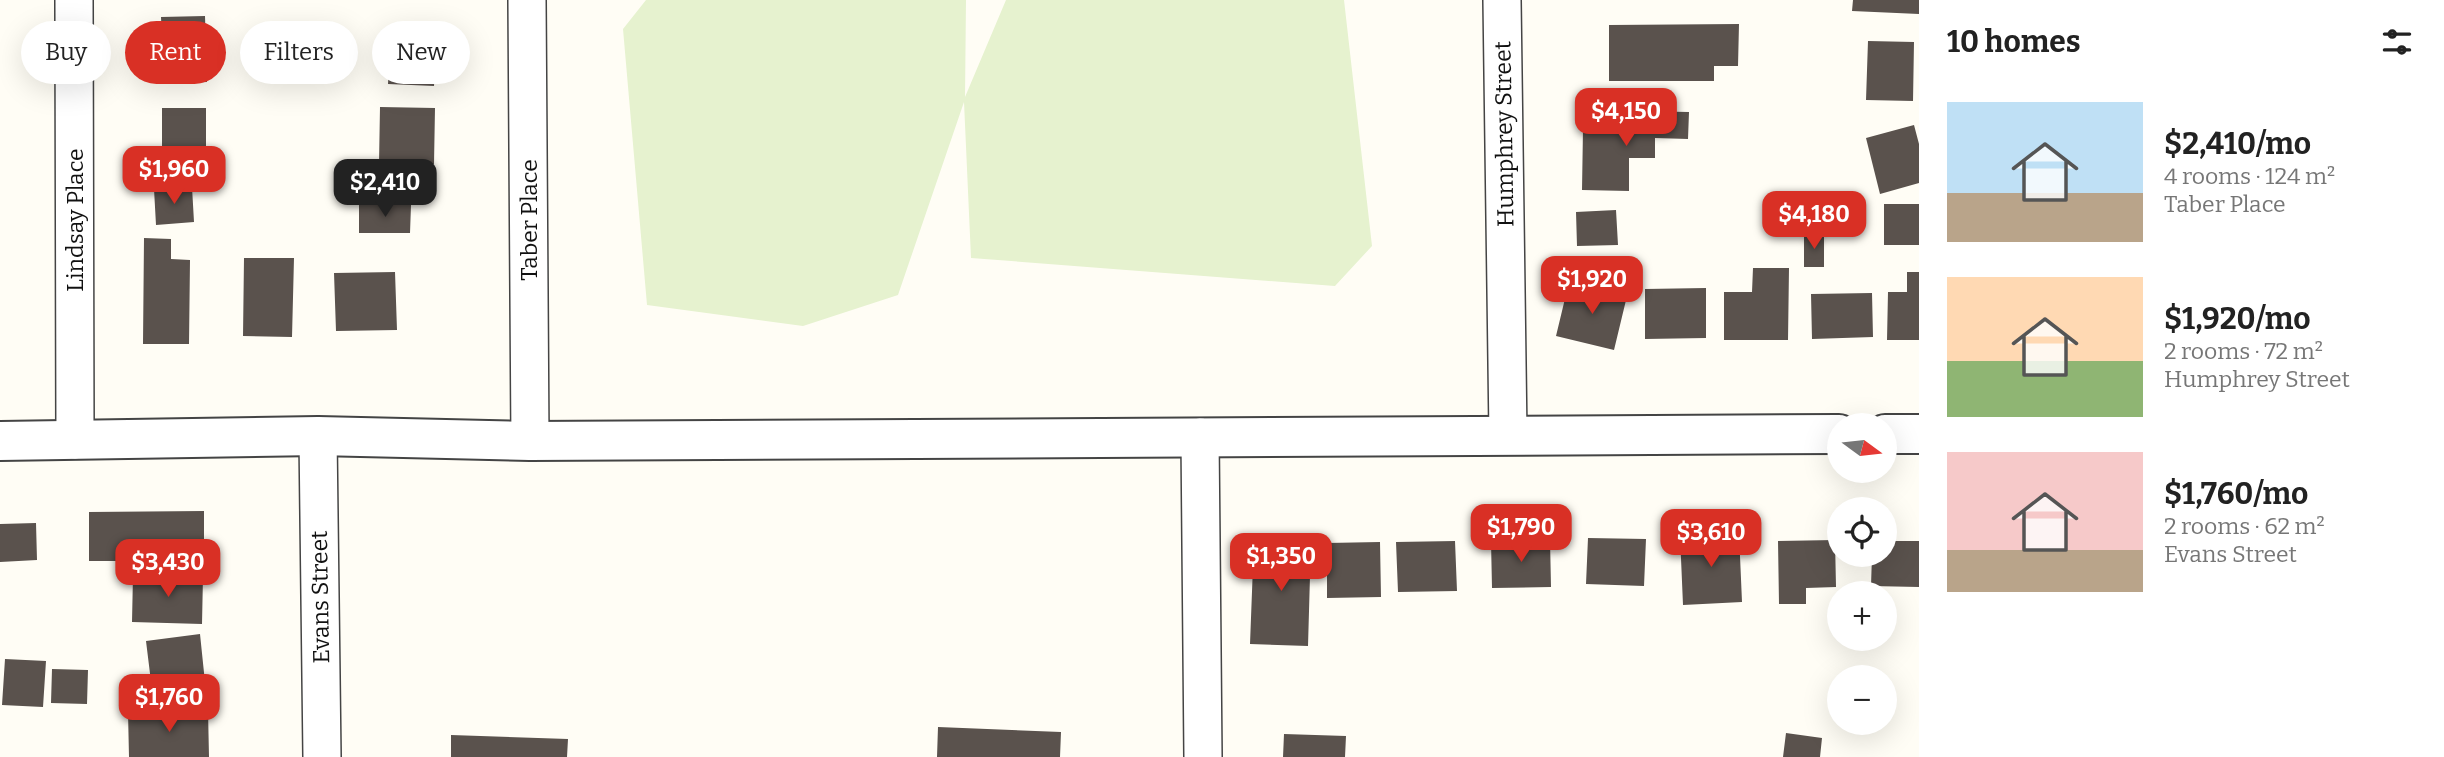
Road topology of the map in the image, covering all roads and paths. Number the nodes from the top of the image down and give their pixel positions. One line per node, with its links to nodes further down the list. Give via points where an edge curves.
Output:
1 (74, 0): 10 (street, Lindsay Place)
2 (527, 0): 12 (street, Taber Place)
3 (1502, 0): 7 (street, Humphrey Street)
4 (1827, 434): 7 (street)
5 (1897, 434): 6 (street)
6 (1919, 434)
7 (1508, 435): 9 (street)
8 (318, 436): 10 (street); 12 (street); 13 (street, Evans Street)
9 (1200, 438): 12 (street); 14 (street)
10 (75, 440): 11 (street)
11 (0, 441)
12 (530, 441)
13 (322, 757)
14 (1203, 757)

